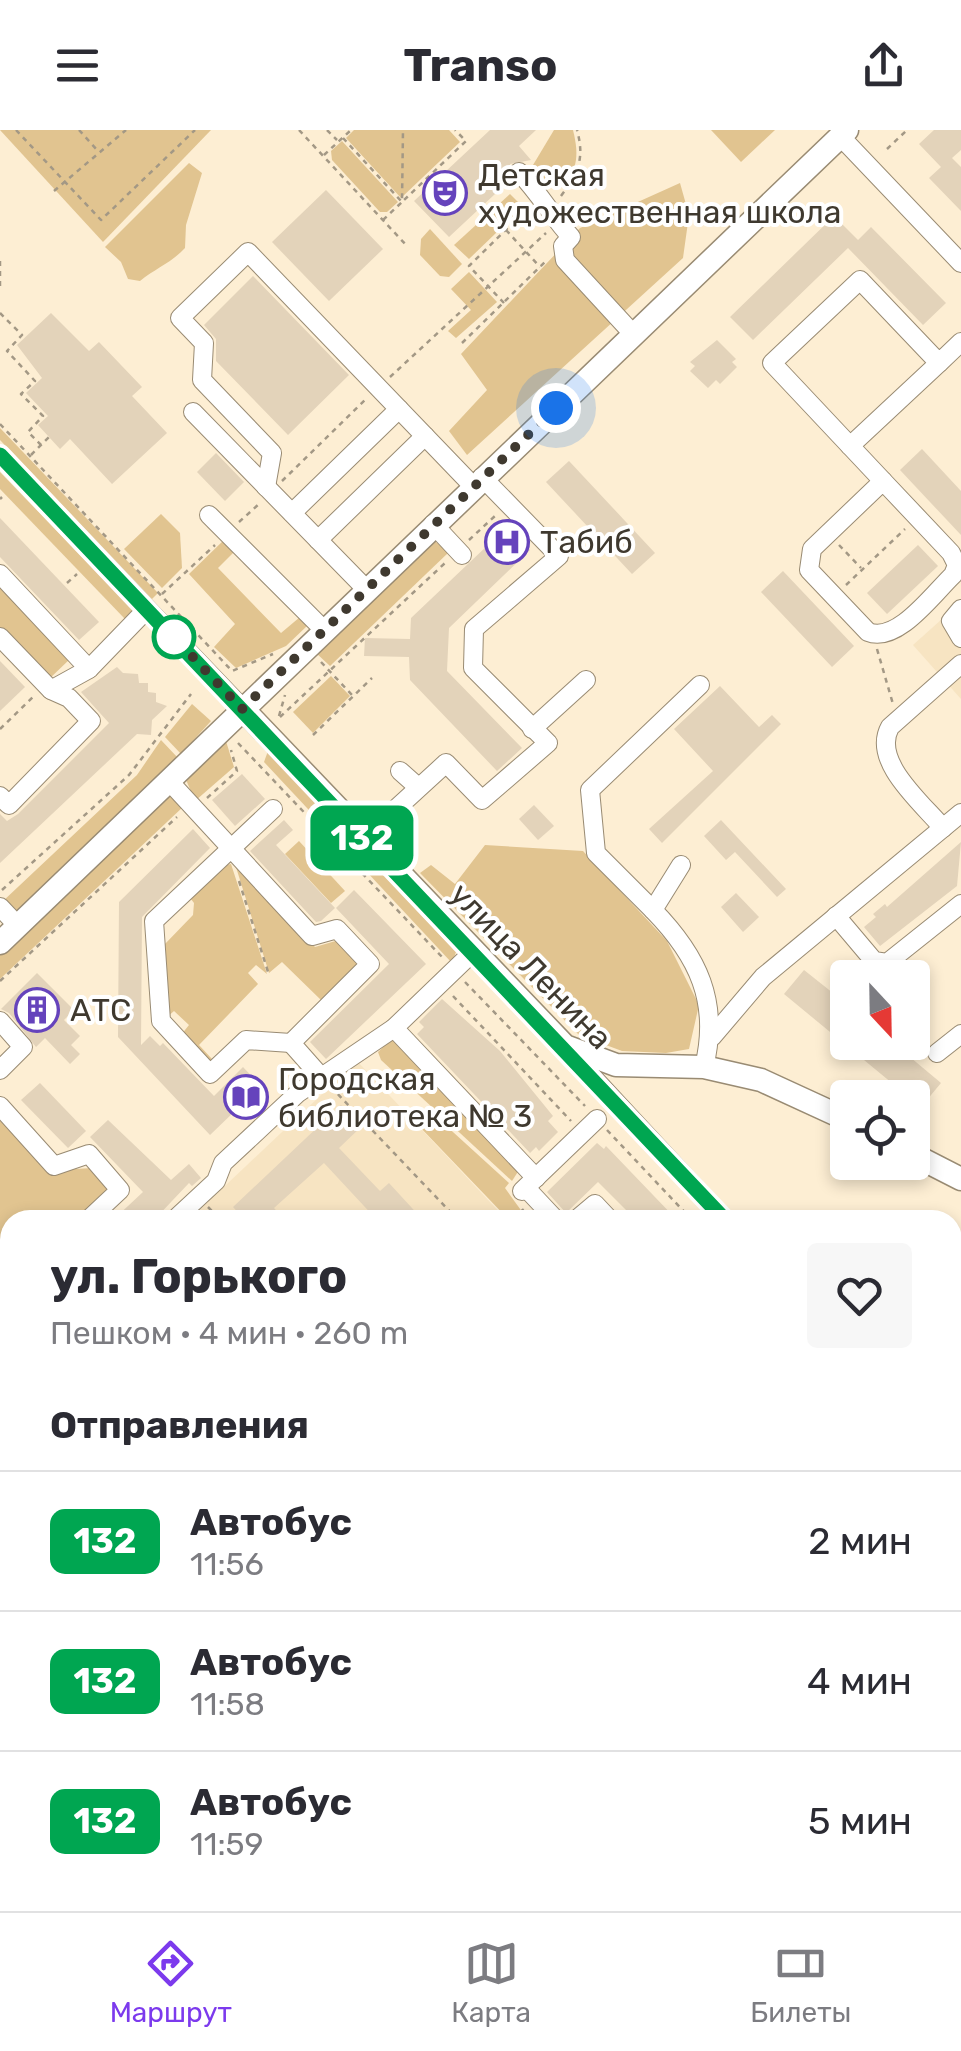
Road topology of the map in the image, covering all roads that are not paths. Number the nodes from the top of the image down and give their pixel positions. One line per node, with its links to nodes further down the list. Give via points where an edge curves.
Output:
1 (843, 133): 3 (street); 4 (main road)
2 (519, 172): 4 (street, via 572,237 562,246 565,260)
3 (961, 263)
4 (634, 335): 12 (main road)
5 (961, 342): 6 (street)
6 (939, 363): 10 (street); 10 (street, via 860,280 772,363)
7 (399, 408): 9 (street); 14 (street, via 248,252 180,318 204,343 202,380 272,453); 15 (street)
8 (193, 412): 14 (street)
9 (425, 436): 12 (street); 18 (street)
10 (850, 446): 13 (street)
11 (0, 455): 22 (street, улица Ленина)
12 (478, 481): 17 (main road); 33 (street, via 559,556 519,600 474,629 473,668)
13 (883, 481): 13 (street, via 812,548 807,564 872,634 894,630 956,570 951,553)
14 (269, 490): 15 (street)
15 (292, 513): 18 (street)
16 (209, 515): 24 (street)
17 (433, 524): 19 (street); 21 (main road)
18 (318, 540): 21 (street)
19 (460, 553)
20 (0, 574): 27 (street)
21 (366, 589): 24 (main road)
22 (147, 609): 27 (street); 32 (street, улица Ленина)
23 (961, 609): 26 (street, via 951,621)
24 (324, 629): 32 (main road)
25 (0, 637): 31 (street)
26 (961, 638)
27 (89, 669): 31 (street)
28 (958, 673): 40 (street, via 886,733 886,755)
29 (586, 680): 33 (street)
30 (700, 686): 46 (street, via 590,790 596,853)
31 (50, 690): 37 (street, via 90,721 9,805)
32 (242, 709): 35 (main road); 41 (main road, улица Ленина)
33 (532, 729): 36 (street, via 548,743 482,800 446,763)
34 (400, 771): 36 (street)
35 (168, 780): 42 (street); 48 (main road)
36 (418, 787): 41 (street)
37 (0, 796)
38 (273, 810): 42 (street)
39 (961, 813): 40 (street)
40 (942, 828): 47 (street)
41 (363, 838): 50 (main road, улица Ленина)
42 (235, 854): 56 (street, via 312,936 337,929 370,964); 56 (street, via 154,921 161,1021 210,1074 246,1040)
43 (681, 865): 46 (street)
44 (961, 904): 47 (street, via 887,963 874,961)
45 (0, 908): 48 (street)
46 (653, 910): 54 (street, via 696,962)
47 (836, 916): 54 (street, via 763,977)
48 (18, 926): 49 (main road)
49 (0, 943)
50 (473, 952): 52 (street); 55 (main road, улица Ленина)
51 (0, 1021): 59 (street, via 23,1047)
52 (394, 1028): 60 (street); 66 (street)
53 (961, 1034): 57 (street)
54 (712, 1036): 58 (street)
55 (552, 1039): 58 (main road, via 616,1065); 70 (street, улица Ленина)
56 (291, 1043): 60 (street)
57 (938, 1054)
58 (704, 1067): 62 (main road, via 760,1080)
59 (0, 1070)
60 (322, 1078): 68 (street, via 223,1163 216,1181)
61 (0, 1106): 67 (street, via 54,1166 89,1154 120,1190)
62 (830, 1112)
63 (597, 1119): 66 (street)
64 (930, 1163): 65 (main road)
65 (961, 1179)
66 (526, 1190): 69 (street)
67 (99, 1210)
68 (185, 1210)
69 (546, 1210)
70 (715, 1210)

